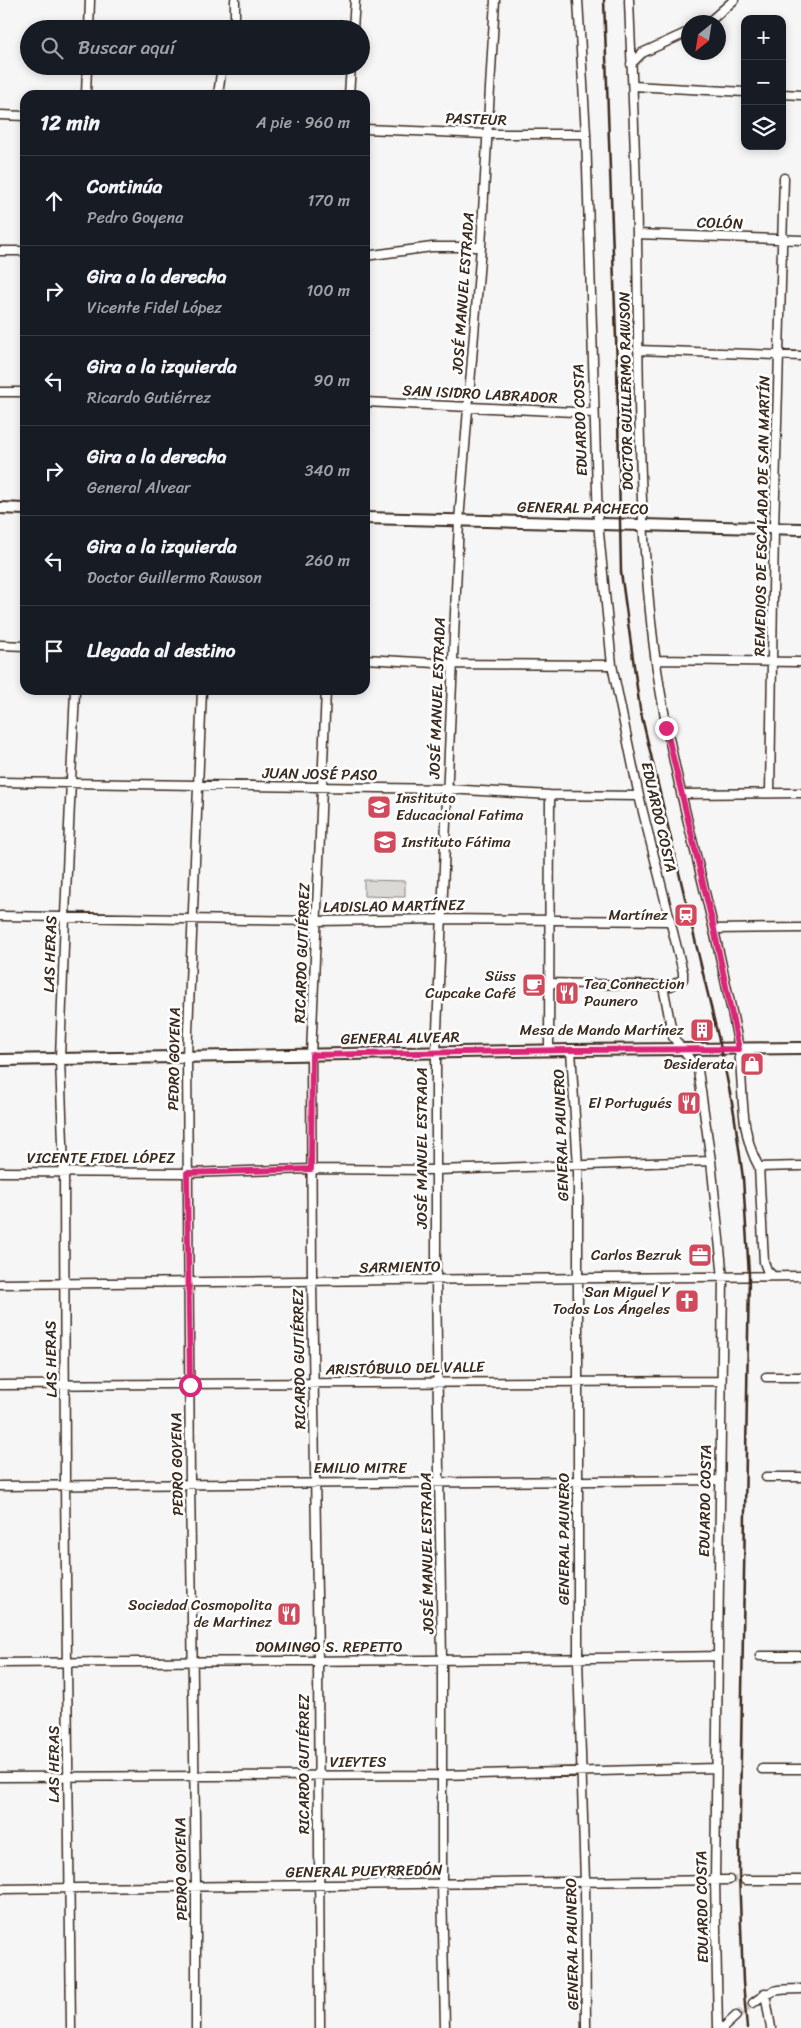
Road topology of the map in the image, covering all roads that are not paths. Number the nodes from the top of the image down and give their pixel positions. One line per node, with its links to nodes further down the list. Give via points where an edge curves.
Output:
1 (90, 0): 9 (street)
2 (235, 0): 10 (street)
3 (355, 0): 11 (street)
4 (495, 0): 27 (street, JOSÉ MANUEL ESTRADA)
5 (578, 0): 28 (street, EDUARDO COSTA)
6 (629, 0): 13 (street, DOCTOR GUILLERMO RAWSON)
7 (734, 0): 8 (street)
8 (717, 15)
9 (89, 20)
10 (235, 20)
11 (354, 20)
12 (681, 35): 13 (street, via 642,53)
13 (632, 64): 17 (street, DOCTOR GUILLERMO RAWSON)
14 (87, 75): 18 (street)
15 (221, 75): 19 (street)
16 (350, 75): 20 (street)
17 (633, 86): 21 (street); 30 (street, DOCTOR GUILLERMO RAWSON)
18 (86, 90)
19 (219, 90)
20 (349, 90)
21 (741, 92)
22 (786, 94): 23 (street)
23 (801, 95)
24 (0, 115): 25 (street)
25 (20, 116)
26 (370, 129): 27 (street, PASTEUR)
27 (486, 134): 28 (street, PASTEUR); 33 (street, JOSÉ MANUEL ESTRADA)
28 (586, 134): 44 (street, EDUARDO COSTA)
29 (784, 178): 31 (street, REMEDIOS DE ESCALADA DE SAN MARTÍN)
30 (637, 234): 31 (street, COLÓN); 37 (street, DOCTOR GUILLERMO RAWSON)
31 (784, 240): 32 (street, COLÓN); 38 (street, REMEDIOS DE ESCALADA DE SAN MARTÍN)
32 (801, 240)
33 (480, 247): 36 (street, via 432,246); 43 (street, JOSÉ MANUEL ESTRADA)
34 (20, 250): 35 (street)
35 (0, 251)
36 (370, 255)
37 (638, 350): 38 (street); 50 (street, DOCTOR GUILLERMO RAWSON)
38 (780, 355): 39 (street); 51 (street, REMEDIOS DE ESCALADA DE SAN MARTÍN)
39 (801, 356)
40 (0, 392): 41 (street)
41 (20, 392)
42 (370, 402): 43 (street, SAN ISIDRO LABRADOR)
43 (469, 406): 44 (street, SAN ISIDRO LABRADOR); 48 (street, JOSÉ MANUEL ESTRADA)
44 (594, 413): 49 (street, EDUARDO COSTA)
45 (0, 508): 46 (street)
46 (20, 509)
47 (370, 518): 48 (street, GENERAL PACHECO)
48 (459, 521): 49 (street, GENERAL PACHECO); 59 (street, JOSÉ MANUEL ESTRADA)
49 (598, 523): 50 (street, GENERAL PACHECO); 60 (street, EDUARDO COSTA)
50 (643, 524): 51 (street, GENERAL PACHECO); 56 (street, DOCTOR GUILLERMO RAWSON)
51 (774, 528): 52 (street, GENERAL PACHECO); 57 (street, REMEDIOS DE ESCALADA DE SAN MARTÍN)
52 (801, 529)
53 (0, 645): 54 (street)
54 (20, 646)
55 (370, 659): 59 (street)
56 (656, 660): 57 (street); 72 (street, DOCTOR GUILLERMO RAWSON, via 666,728)
57 (772, 662): 58 (street); 69 (street, REMEDIOS DE ESCALADA DE SAN MARTÍN)
58 (801, 662)
59 (452, 664): 60 (street); 68 (street, JOSÉ MANUEL ESTRADA)
60 (612, 665): 73 (street, EDUARDO COSTA)
61 (75, 695): 65 (street, LAS HERAS)
62 (202, 695): 66 (street, PEDRO GOYENA)
63 (326, 695): 67 (street, RICARDO GUTIÉRREZ)
64 (0, 782): 65 (street, JUAN JOSÉ PASO)
65 (70, 784): 66 (street, JUAN JOSÉ PASO); 75 (street, LAS HERAS)
66 (198, 787): 67 (street, JUAN JOSÉ PASO); 76 (street, PEDRO GOYENA)
67 (321, 788): 68 (street, JUAN JOSÉ PASO); 79 (street, RICARDO GUTIÉRREZ)
68 (447, 789): 71 (street, JUAN JOSÉ PASO); 77 (street, JOSÉ MANUEL ESTRADA)
69 (770, 793): 70 (street); 72 (street)
70 (801, 793)
71 (550, 794): 73 (street, JUAN JOSÉ PASO); 78 (street, GENERAL PAUNERO)
72 (681, 794): 82 (street, DOCTOR GUILLERMO RAWSON)
73 (639, 796): 80 (street, EDUARDO COSTA)
74 (0, 916): 75 (street, LADISLAO MARTÍNEZ)
75 (65, 916): 76 (street, LADISLAO MARTÍNEZ); 93 (street, LAS HERAS)
76 (192, 919): 79 (street, LADISLAO MARTÍNEZ); 92 (street, PEDRO GOYENA)
77 (442, 919): 78 (street, LADISLAO MARTÍNEZ); 79 (street, LADISLAO MARTÍNEZ); 90 (street, JOSÉ MANUEL ESTRADA)
78 (550, 920): 80 (street, LADISLAO MARTÍNEZ); 83 (street, GENERAL PAUNERO)
79 (317, 921): 91 (street, RICARDO GUTIÉRREZ)
80 (669, 921): 84 (street, EDUARDO COSTA, via 683,979 671,986)
81 (801, 928): 82 (street)
82 (714, 929): 87 (street, DOCTOR GUILLERMO RAWSON)
83 (549, 983): 84 (street); 88 (street, GENERAL PAUNERO)
84 (663, 986): 86 (street, EDUARDO COSTA, via 672,1038)
85 (801, 1048): 87 (street, GENERAL ALVEAR)
86 (681, 1049): 87 (street, GENERAL ALVEAR); 89 (street, GENERAL ALVEAR); 95 (street, EDUARDO COSTA, via 698,1070)
87 (739, 1049): 98 (street, DOCTOR GUILLERMO RAWSON, via 746,1128 751,1153)
88 (549, 1050): 89 (street, GENERAL ALVEAR); 90 (street, GENERAL ALVEAR)
89 (571, 1050): 97 (street, GENERAL PAUNERO)
90 (436, 1053): 91 (street, GENERAL ALVEAR); 100 (street, JOSÉ MANUEL ESTRADA)
91 (312, 1055): 92 (street, GENERAL ALVEAR); 99 (street, RICARDO GUTIÉRREZ)
92 (187, 1056): 93 (street, GENERAL ALVEAR); 103 (street, PEDRO GOYENA)
93 (60, 1059): 94 (street, GENERAL ALVEAR); 101 (street, LAS HERAS)
94 (0, 1060)
95 (711, 1161): 97 (street, VICENTE FIDEL LÓPEZ); 106 (street, EDUARDO COSTA)
96 (801, 1166): 98 (street)
97 (578, 1167): 100 (street, VICENTE FIDEL LÓPEZ); 107 (street, GENERAL PAUNERO)
98 (759, 1167): 104 (street, DOCTOR GUILLERMO RAWSON, via 763,1255 767,1270)
99 (311, 1169): 100 (street, VICENTE FIDEL LÓPEZ); 103 (street, VICENTE FIDEL LÓPEZ); 109 (street, RICARDO GUTIÉRREZ)
100 (436, 1170): 108 (street, JOSÉ MANUEL ESTRADA)
101 (64, 1171): 102 (street, VICENTE FIDEL LÓPEZ); 103 (street, VICENTE FIDEL LÓPEZ); 112 (street, LAS HERAS)
102 (0, 1172)
103 (187, 1173): 110 (street, PEDRO GOYENA)
104 (773, 1276): 105 (street, SARMIENTO); 106 (street, SARMIENTO)
105 (801, 1276)
106 (723, 1278): 107 (street, SARMIENTO); 116 (street, EDUARDO COSTA)
107 (579, 1279): 108 (street, SARMIENTO); 115 (street, GENERAL PAUNERO)
108 (436, 1280): 109 (street, SARMIENTO); 117 (street, JOSÉ MANUEL ESTRADA)
109 (312, 1281): 110 (street, SARMIENTO); 118 (street, RICARDO GUTIÉRREZ)
110 (190, 1282): 112 (street, SARMIENTO); 121 (street, PEDRO GOYENA)
111 (0, 1284): 112 (street, SARMIENTO)
112 (64, 1284): 120 (street, LAS HERAS)
113 (766, 1377): 114 (street)
114 (801, 1377)
115 (577, 1380): 116 (street, ARISTÓBULO DEL VALLE); 117 (street, ARISTÓBULO DEL VALLE); 125 (street, GENERAL PAUNERO)
116 (720, 1381): 124 (street, EDUARDO COSTA)
117 (437, 1382): 118 (street, ARISTÓBULO DEL VALLE); 127 (street, JOSÉ MANUEL ESTRADA)
118 (314, 1383): 121 (street, ARISTÓBULO DEL VALLE); 126 (street, RICARDO GUTIÉRREZ)
119 (0, 1385): 120 (street, ARISTÓBULO DEL VALLE)
120 (65, 1385): 121 (street, ARISTÓBULO DEL VALLE); 128 (street, LAS HERAS)
121 (190, 1385): 129 (street, PEDRO GOYENA)
122 (766, 1477): 123 (street)
123 (801, 1477)
124 (720, 1480): 125 (street, EMILIO MITRE); 131 (street, EDUARDO COSTA)
125 (577, 1481): 127 (street, EMILIO MITRE); 134 (street, GENERAL PAUNERO)
126 (315, 1482): 127 (street, EMILIO MITRE); 129 (street, EMILIO MITRE); 135 (street, RICARDO GUTIÉRREZ)
127 (439, 1482): 136 (street, JOSÉ MANUEL ESTRADA)
128 (65, 1484): 129 (street, EMILIO MITRE); 130 (street, EMILIO MITRE); 139 (street, LAS HERAS)
129 (190, 1484): 137 (street, PEDRO GOYENA)
130 (0, 1486)
131 (717, 1656): 134 (street, DOMINGO S. REPETTO); 140 (street, EDUARDO COSTA)
132 (760, 1656): 133 (street)
133 (801, 1656)
134 (578, 1659): 136 (street, DOMINGO S. REPETTO); 143 (street, GENERAL PAUNERO)
135 (318, 1660): 136 (street, DOMINGO S. REPETTO); 137 (street, DOMINGO S. REPETTO); 146 (street, RICARDO GUTIÉRREZ)
136 (442, 1660): 144 (street, JOSÉ MANUEL ESTRADA)
137 (194, 1661): 139 (street, DOMINGO S. REPETTO); 145 (street, PEDRO GOYENA)
138 (0, 1663): 139 (street, DOMINGO S. REPETTO)
139 (67, 1663): 148 (street, LAS HERAS)
140 (716, 1768): 143 (street, VIEYTES); 149 (street, EDUARDO COSTA)
141 (762, 1769): 142 (street)
142 (801, 1769)
143 (581, 1772): 144 (street, VIEYTES); 153 (street, GENERAL PAUNERO)
144 (442, 1775): 146 (street, VIEYTES); 154 (street, JOSÉ MANUEL ESTRADA)
145 (193, 1776): 146 (street, VIEYTES); 148 (street, VIEYTES); 156 (street, PEDRO GOYENA)
146 (318, 1776): 155 (street, RICARDO GUTIÉRREZ)
147 (0, 1777): 148 (street, VIEYTES)
148 (68, 1777): 157 (street, LAS HERAS)
149 (715, 1880): 150 (street, GENERAL PUEYRREDÓN); 153 (street, GENERAL PUEYRREDÓN); 168 (street, EDUARDO COSTA)
150 (729, 1880)
151 (745, 1880): 152 (street)
152 (801, 1880)
153 (585, 1882): 154 (street, GENERAL PUEYRREDÓN); 167 (street, GENERAL PAUNERO)
154 (442, 1884): 155 (street, GENERAL PUEYRREDÓN); 166 (street, JOSÉ MANUEL ESTRADA)
155 (319, 1885): 156 (street, GENERAL PUEYRREDÓN); 165 (street, RICARDO GUTIÉRREZ)
156 (196, 1887): 157 (street, GENERAL PUEYRREDÓN); 164 (street, PEDRO GOYENA)
157 (68, 1888): 158 (street, GENERAL PUEYRREDÓN); 163 (street, LAS HERAS)
158 (0, 1889)
159 (801, 1989): 160 (street, via 776,1989)
160 (765, 1993): 161 (street); 170 (street)
161 (753, 2003)
162 (736, 2016): 169 (street)
163 (71, 2028)
164 (196, 2028)
165 (320, 2028)
166 (444, 2028)
167 (586, 2028)
168 (718, 2028)
169 (723, 2028)
170 (771, 2028)

